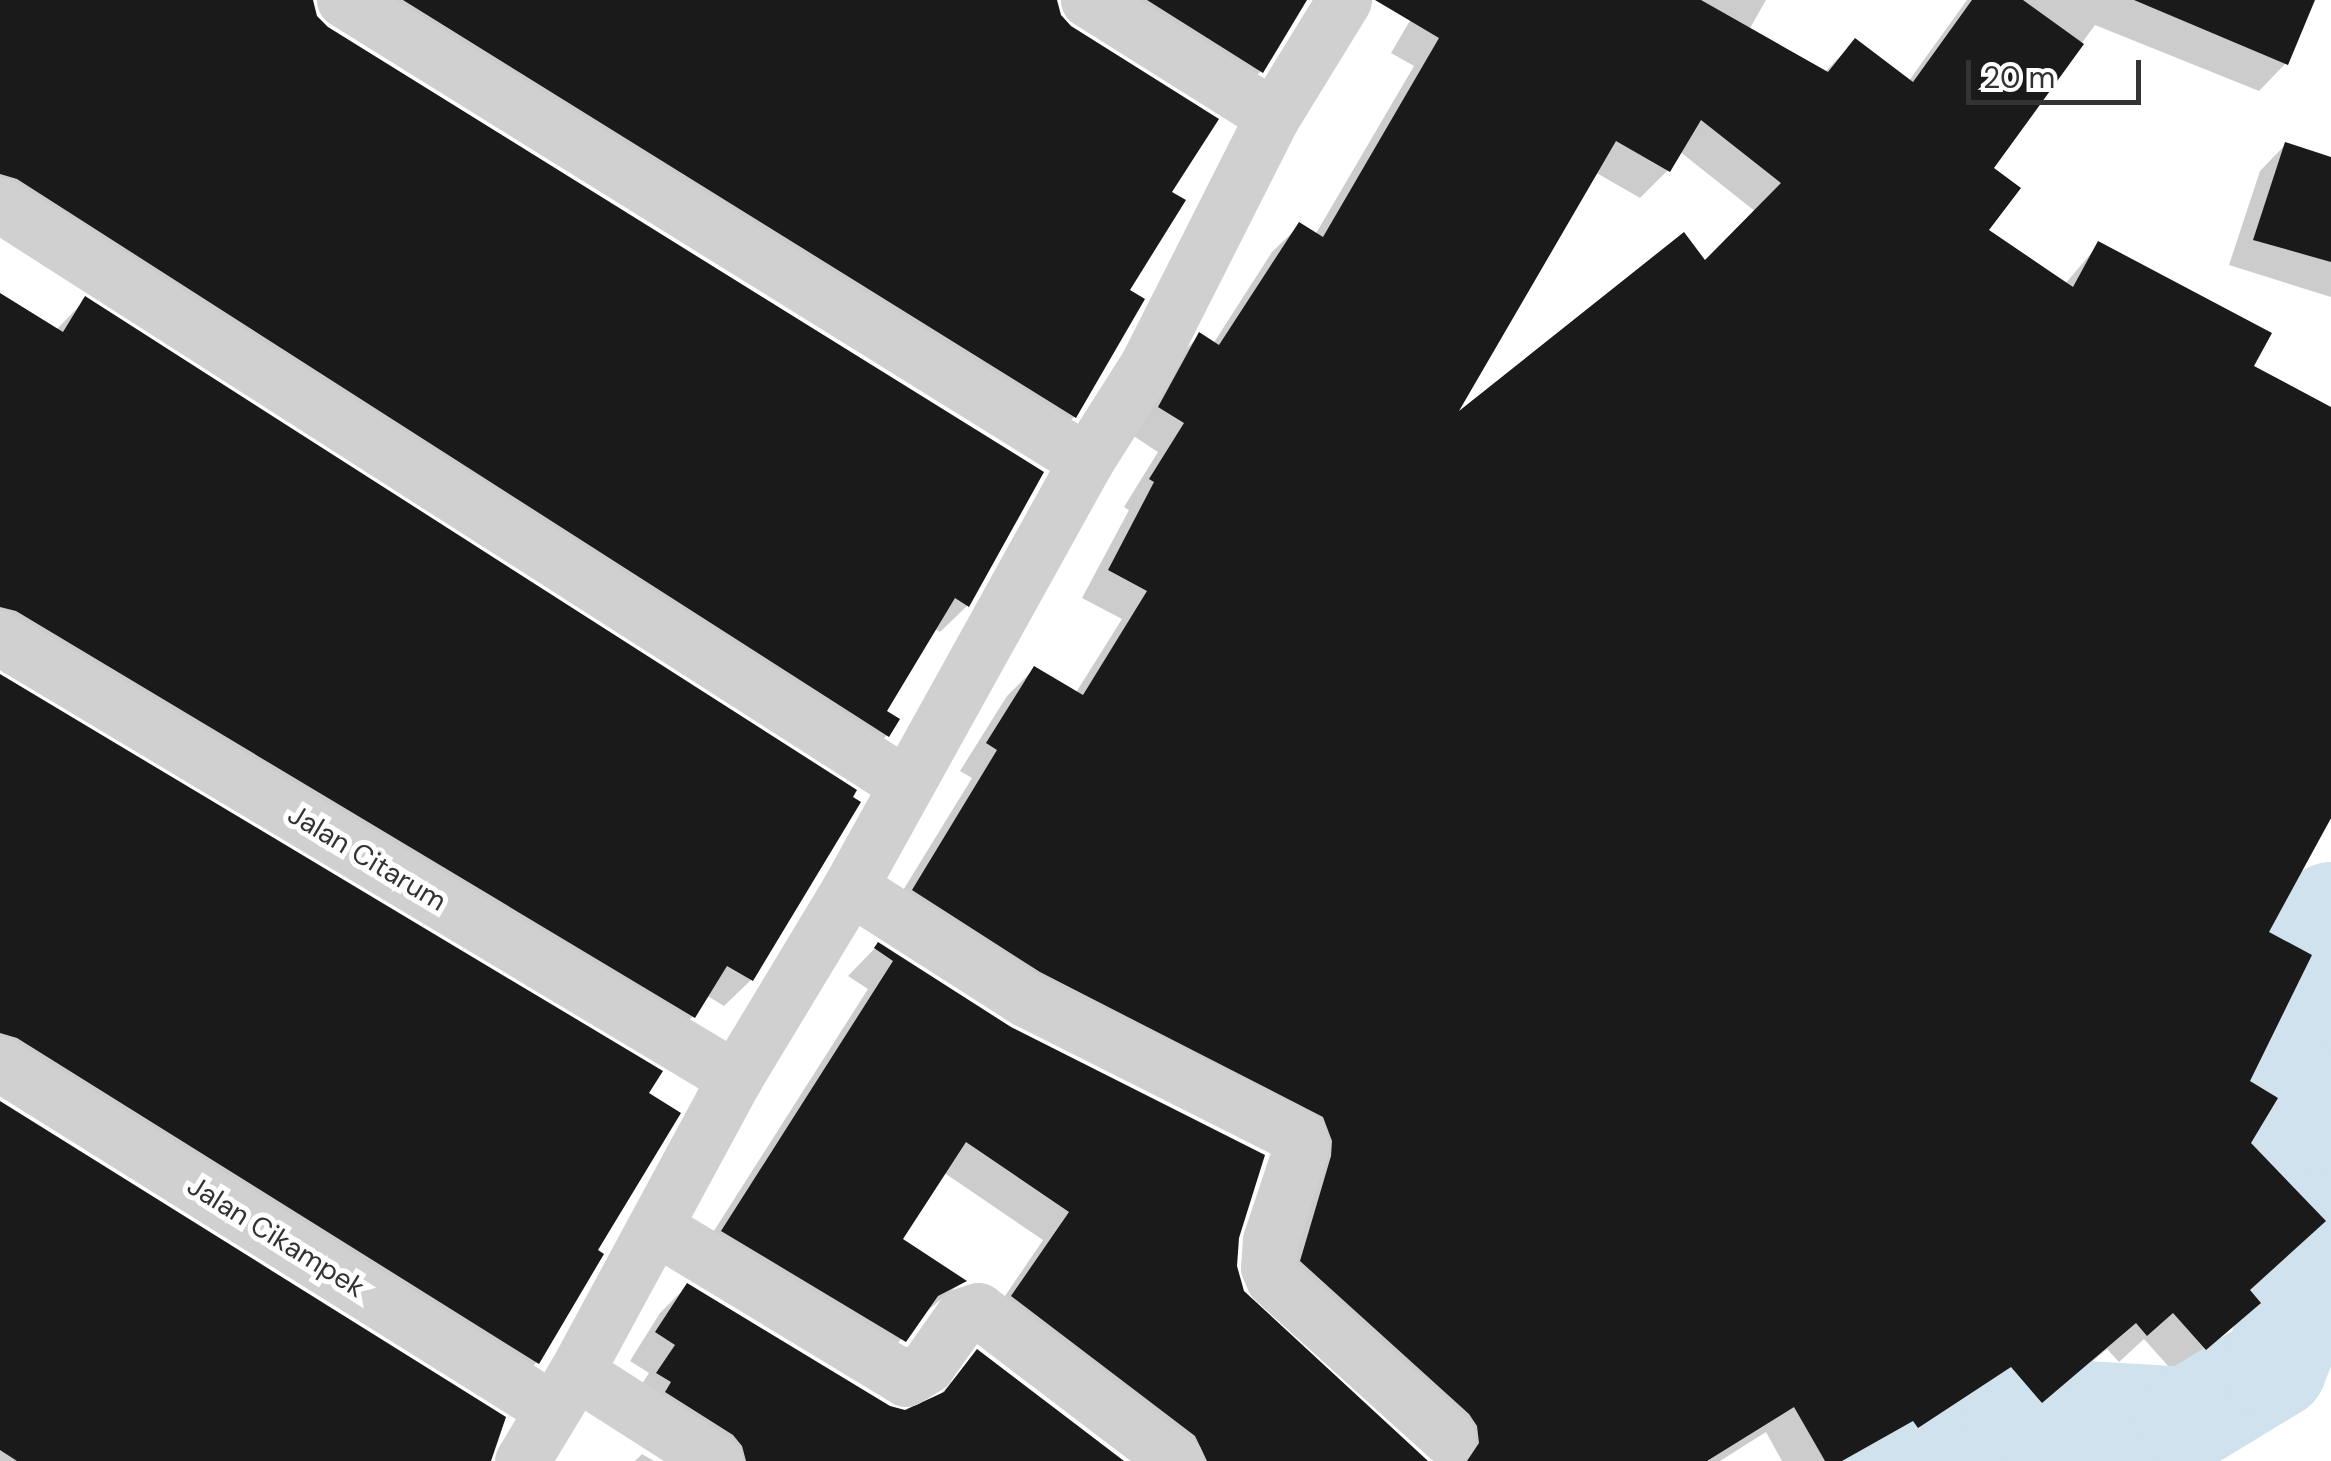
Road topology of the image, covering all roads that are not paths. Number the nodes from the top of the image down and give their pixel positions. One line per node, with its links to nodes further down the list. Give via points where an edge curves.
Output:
1 (344, 0): 6 (street)
2 (1088, 0): 4 (street)
3 (1344, 0): 4 (street)
4 (1273, 116): 6 (street, via 1147,365)
5 (0, 205): 8 (street)
6 (1086, 461): 8 (street)
7 (0, 638): 11 (street, Jalan Citarum)
8 (905, 784): 9 (street)
9 (850, 887): 11 (street); 14 (street, via 1025,999 1299,1137 1270,1240 1272,1280)
10 (0, 1064): 13 (street, Jalan Cikampek)
11 (735, 1078): 12 (street)
12 (655, 1227): 13 (street); 17 (street, via 906,1379 927,1366 963,1314 978,1310)
13 (564, 1391): 15 (street); 16 (street, Jalan Cikampek)
14 (1448, 1437)
15 (522, 1461)
16 (715, 1461)
17 (1176, 1461)

